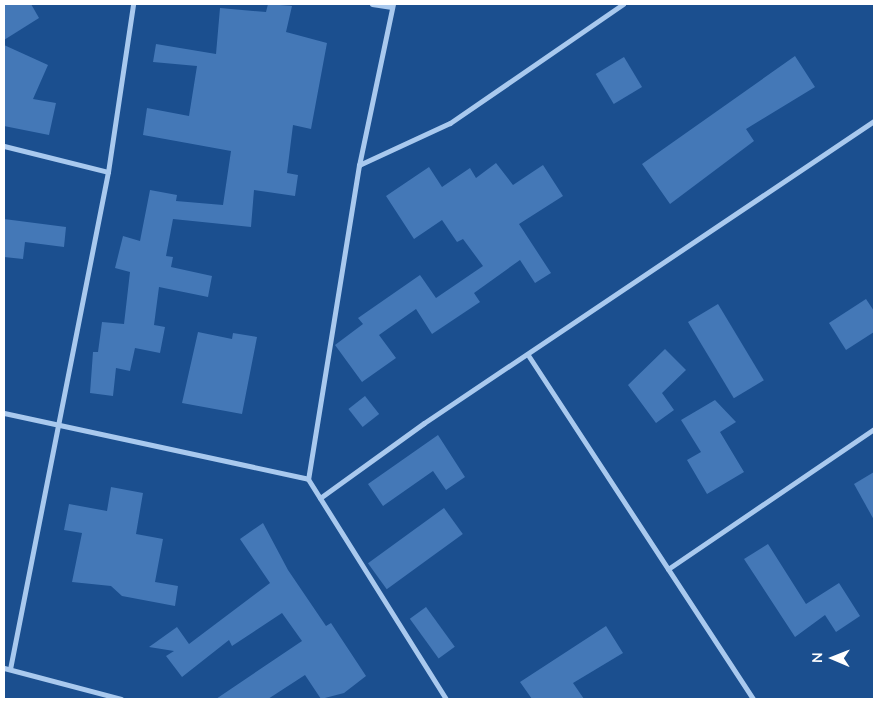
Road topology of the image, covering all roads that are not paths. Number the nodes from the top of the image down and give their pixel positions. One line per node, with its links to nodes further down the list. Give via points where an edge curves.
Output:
1 (133, 4): 8 (street)
2 (372, 4): 4 (street)
3 (623, 4): 7 (street, via 450,123)
4 (392, 6): 7 (street)
5 (874, 121): 9 (street)
6 (4, 146): 8 (street)
7 (359, 165): 13 (street)
8 (108, 172): 11 (street)
9 (528, 355): 14 (street); 15 (street)
10 (4, 413): 11 (street)
11 (55, 425): 13 (street); 16 (street)
12 (874, 429): 15 (street)
13 (308, 479): 14 (street)
14 (320, 498): 18 (street)
15 (668, 569): 19 (street)
16 (7, 669): 17 (street)
17 (121, 699)
18 (446, 699)
19 (753, 699)

